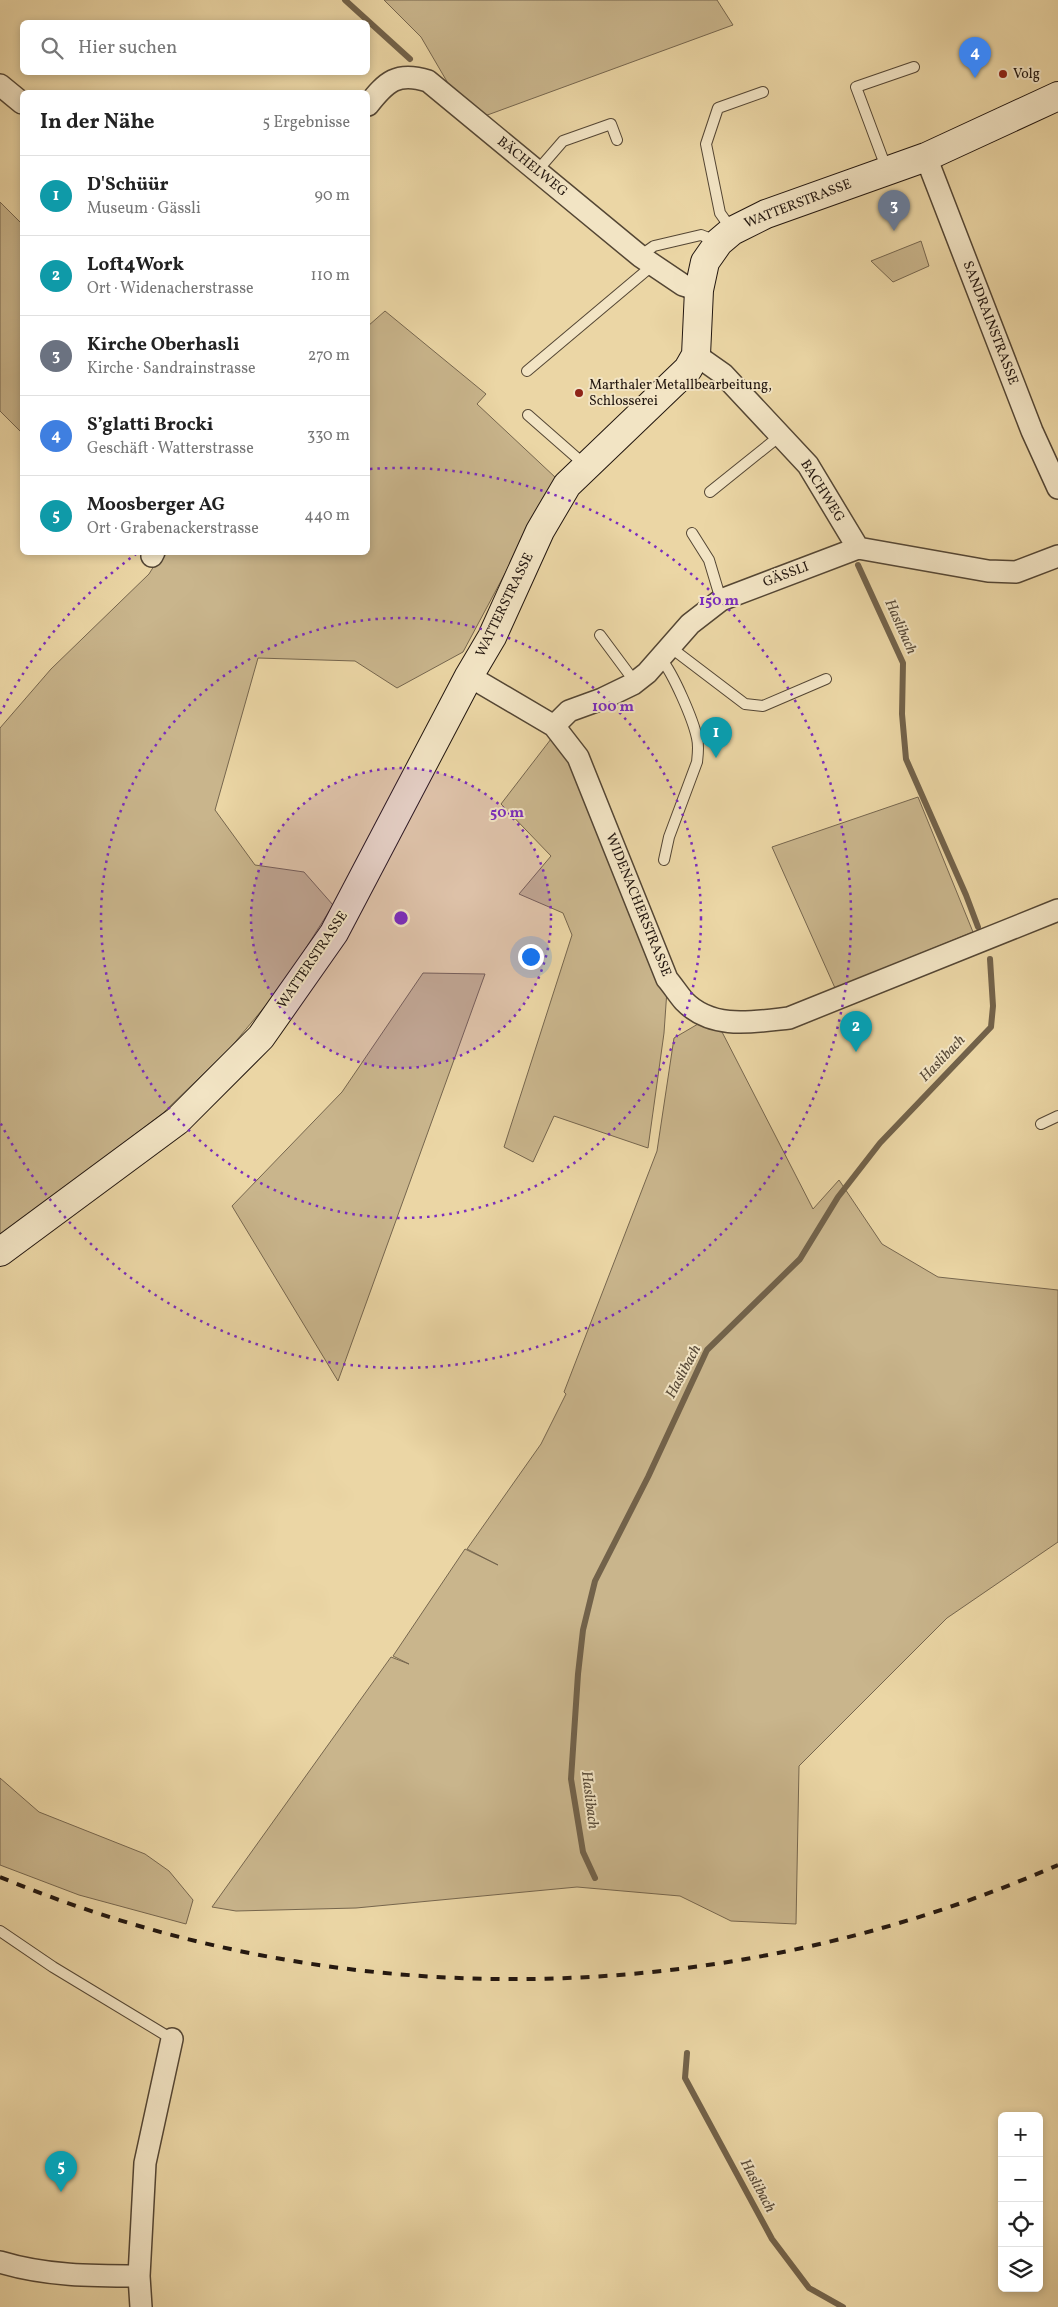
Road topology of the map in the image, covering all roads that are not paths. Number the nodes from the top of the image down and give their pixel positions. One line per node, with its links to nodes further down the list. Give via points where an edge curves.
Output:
1 (914, 67): 9 (lane, via 856,86)
2 (0, 86): 5 (street)
3 (763, 92): 11 (lane, via 718,108 706,144)
4 (1058, 96): 8 (street, WATTERSTRASSE)
5 (20, 101)
6 (370, 103): 10 (street, BÄCHELWEG, via 382,87 398,78 414,76 428,81)
7 (617, 140): 10 (lane, via 610,124 562,142)
8 (926, 157): 9 (street, WATTERSTRASSE); 19 (street, SANDRAINSTRASSE, via 1032,431)
9 (887, 170): 11 (street, WATTERSTRASSE, via 766,214)
10 (537, 171): 12 (street, BÄCHELWEG)
11 (726, 237): 12 (lane, via 701,235 654,246); 13 (street, WATTERSTRASSE, via 705,262)
12 (646, 260): 13 (street, BÄCHELWEG, via 682,286); 15 (lane)
13 (699, 290): 14 (street, WATTERSTRASSE)
14 (696, 354): 17 (street, BACHWEG, via 724,374); 18 (street, WATTERSTRASSE, via 688,369)
15 (527, 371)
16 (528, 415): 18 (lane)
17 (781, 435): 20 (lane); 22 (street, BACHWEG, via 808,465)
18 (586, 466): 27 (street, WATTERSTRASSE, via 567,485 540,531 492,637)
19 (1058, 488)
20 (710, 492)
21 (692, 533): 24 (lane, via 709,560)
22 (858, 548): 23 (street, via 988,571 1016,572); 24 (street, GÄSSLI)
23 (1058, 556)
24 (721, 600): 26 (street, GÄSSLI, via 690,624)
25 (600, 635): 29 (lane)
26 (666, 653): 28 (lane, via 754,707); 29 (street, GÄSSLI); 31 (lane, via 697,736 698,749 697,762 669,837)
27 (470, 676): 30 (street, WIDENACHERSTRASSE); 35 (street, WATTERSTRASSE, via 334,933 261,1036 176,1122)
28 (826, 679)
29 (633, 684): 30 (street, GÄSSLI, via 568,712)
30 (554, 726): 32 (street, WIDENACHERSTRASSE, via 578,757 667,979 686,1002 714,1020 745,1023 789,1018)
31 (664, 860)
32 (1058, 910)
33 (1058, 1116): 34 (lane)
34 (1042, 1124)
35 (0, 1252)
36 (0, 1931): 37 (lane)
37 (172, 2039): 39 (street, via 144,2163)
38 (0, 2262): 39 (street, via 80,2276)
39 (139, 2276): 40 (street)
40 (140, 2307)

